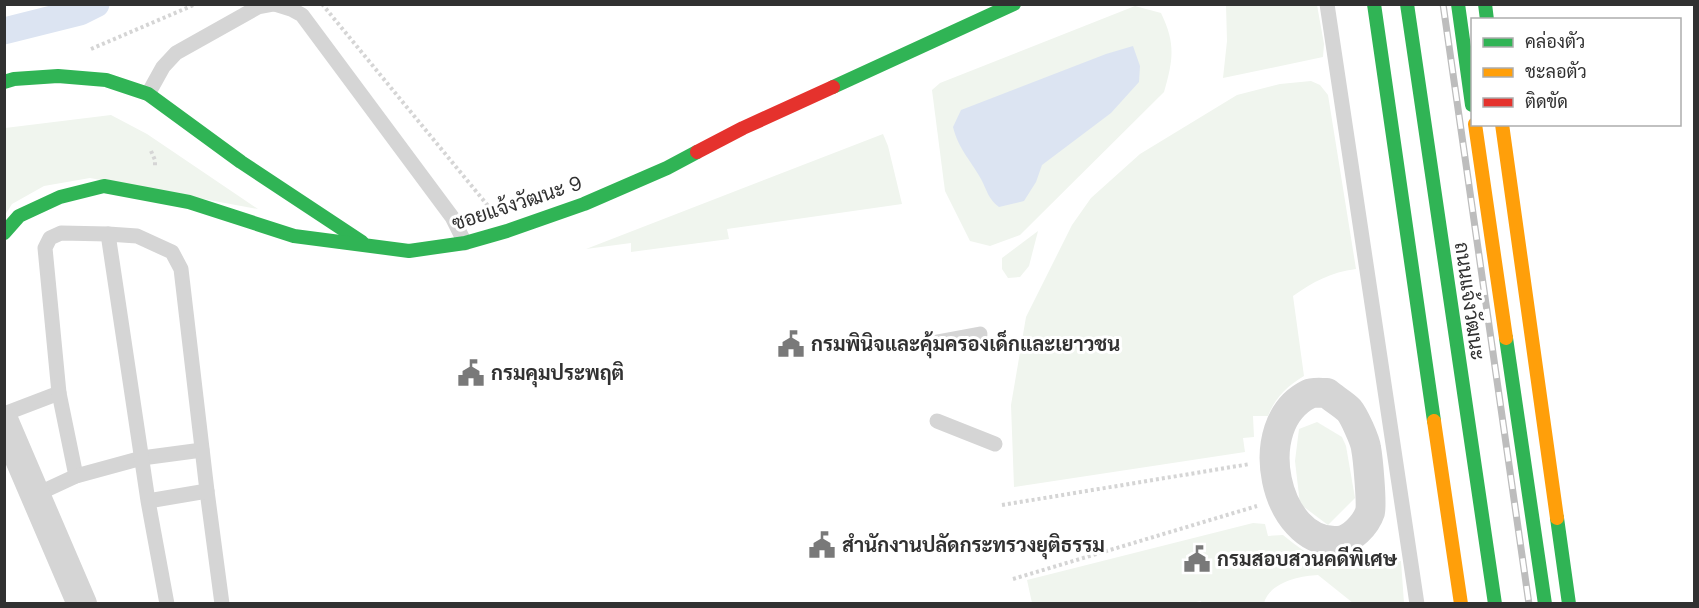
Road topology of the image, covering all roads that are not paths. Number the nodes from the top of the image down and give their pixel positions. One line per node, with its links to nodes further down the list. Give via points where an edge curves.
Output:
1 (275, 4): 12 (lane, via 258,7 176,53); 17 (lane, via 302,15 452,217)
2 (1014, 4): 17 (main road, ซอยแจ้งวัฒนะ 9, via 743,128 667,168 584,204)
3 (1327, 4): 36 (lane)
4 (1374, 4): 9 (main road)
5 (1399, 4): 9 (main road, via 1385,16)
6 (1407, 4): 38 (main road, ถนนแจ้งวัฒนะ)
7 (1457, 4): 8 (main road); 11 (main road, bridge)
8 (1473, 18)
9 (1378, 38): 37 (main road)
10 (4, 82): 12 (main road, ซอยแจ้งวัฒนะ 9, via 58,76 106,80)
11 (1471, 92)
12 (148, 94): 18 (main road, ซอยแจ้งวัฒนะ 9, via 250,169)
13 (1475, 126): 39 (main road, ถนนแจ้งวัฒนะ)
14 (1502, 126): 40 (main road)
15 (4, 233): 18 (main road, via 19,216 60,197 104,186 189,202 294,236)
16 (108, 234): 21 (lane, via 61,233 50,238 45,248); 26 (lane, via 136,236 172,252 181,269); 27 (lane)
17 (465, 243): 18 (main road, ซอยแจ้งวัฒนะ 9, via 409,251)
18 (372, 248)
19 (980, 334): 20 (lane)
20 (926, 344)
21 (59, 393): 22 (lane); 29 (lane)
22 (4, 414)
23 (937, 421): 25 (lane)
24 (4, 422): 31 (street)
25 (995, 444)
26 (202, 450): 27 (lane); 30 (lane)
27 (142, 458): 29 (lane); 32 (lane)
28 (1274, 460): 28 (street, via 1286,507 1300,526 1317,539 1340,541 1357,532 1370,511 1366,445 1349,411 1327,393 1310,393 1286,412 1276,435)
29 (76, 476): 31 (lane)
30 (207, 491): 32 (lane); 35 (lane)
31 (35, 495): 33 (street)
32 (148, 501): 34 (lane)
33 (82, 603)
34 (166, 603)
35 (222, 603)
36 (1417, 603)
37 (1461, 603)
38 (1495, 603)
39 (1545, 603)
40 (1569, 603)

